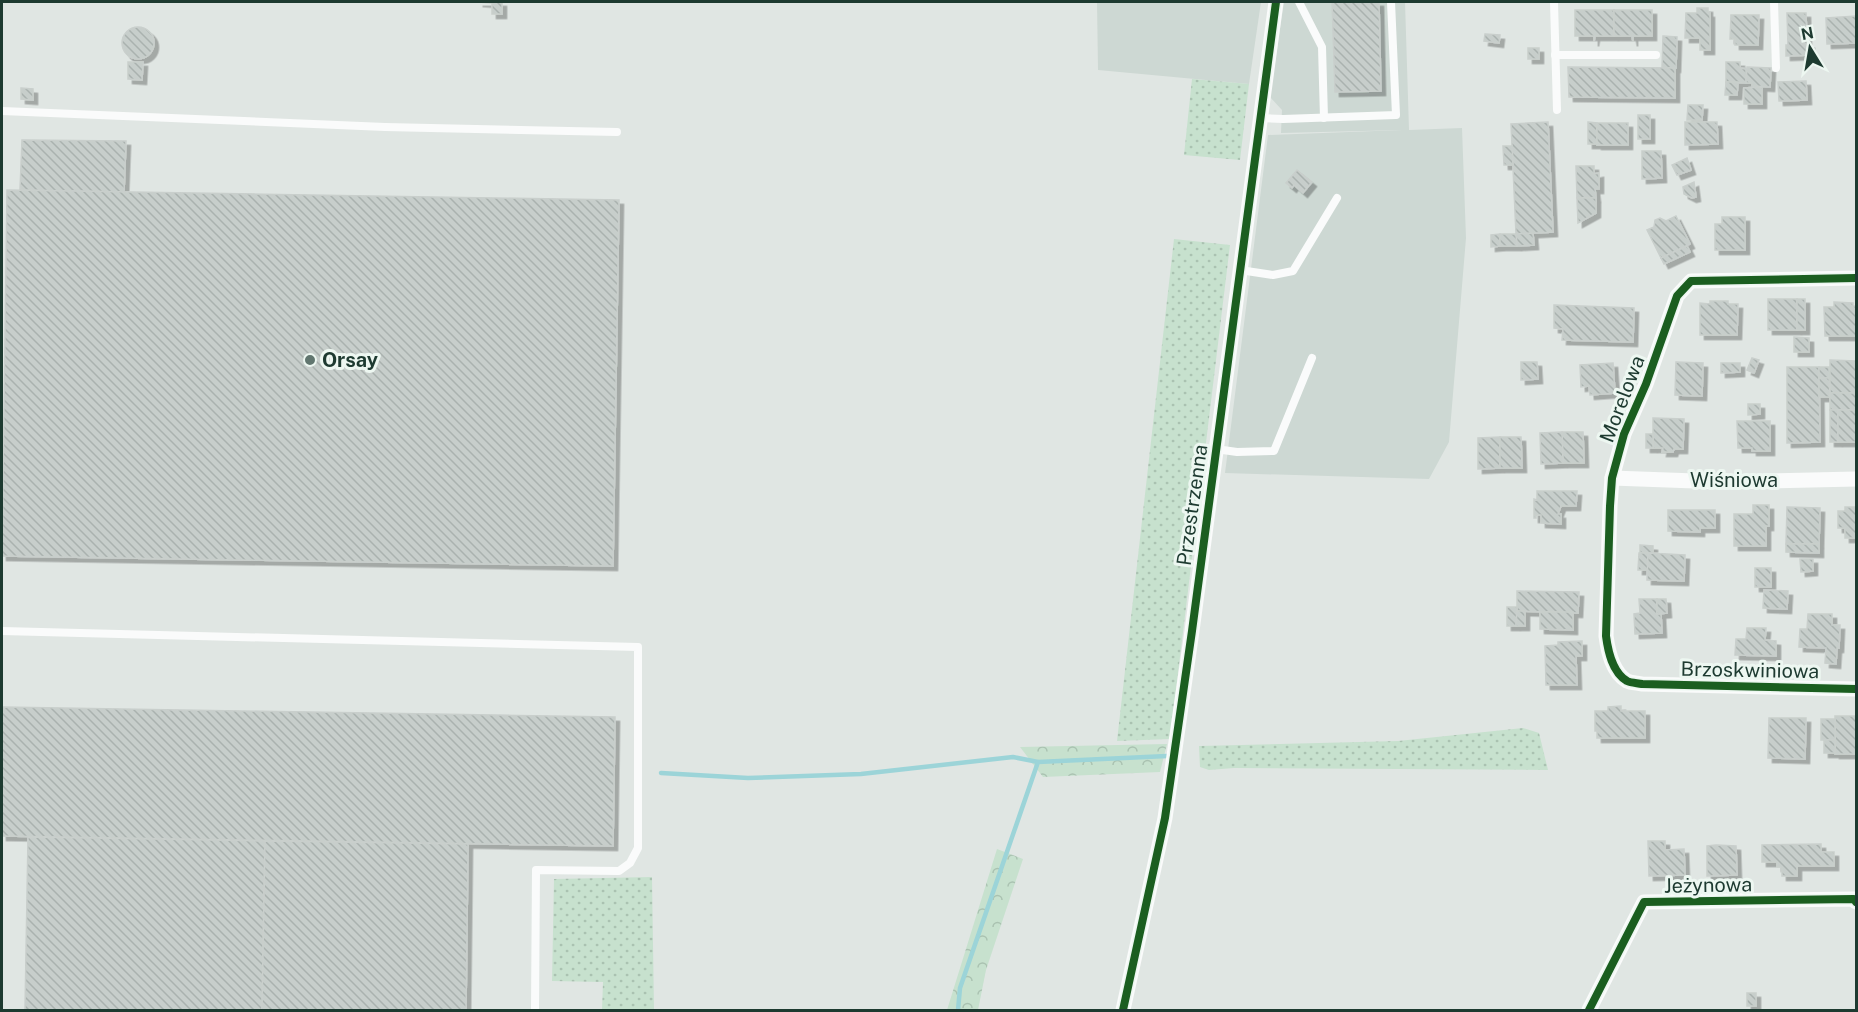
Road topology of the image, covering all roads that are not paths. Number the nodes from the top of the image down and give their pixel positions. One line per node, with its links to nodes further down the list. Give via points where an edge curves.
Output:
1 (1276, 2): 11 (street, Przestrzenna)
2 (1299, 2): 12 (lane, via 1322,47)
3 (1391, 2): 12 (lane, via 1396,115)
4 (1554, 2): 6 (lane)
5 (1774, 2): 8 (lane)
6 (1556, 55): 7 (lane); 9 (lane)
7 (1656, 55)
8 (1776, 68)
9 (1557, 110)
10 (2, 111): 13 (lane)
11 (1260, 118): 12 (lane); 15 (street, Przestrzenna)
12 (1324, 118)
13 (617, 132)
14 (1337, 198): 15 (lane, via 1293,271 1273,275)
15 (1240, 270): 18 (street, Przestrzenna)
16 (1857, 278): 19 (street, Morelowa, via 1691,281 1677,296 1624,434)
17 (1312, 358): 18 (lane, via 1274,451)
18 (1216, 449): 26 (street, Przestrzenna, via 1165,818)
19 (1612, 478): 20 (street, Wiśniowa, via 1723,482); 22 (street, Morelowa, via 1608,652 1621,675)
20 (1857, 479)
21 (2, 631): 25 (lane, via 638,647 638,848 630,863 619,871 536,870)
22 (1642, 684): 23 (street, Brzoskwiniowa)
23 (1857, 689)
24 (1857, 902): 27 (street, Jeżynowa, via 1644,902)
25 (535, 1011)
26 (1123, 1011)
27 (1589, 1011)

